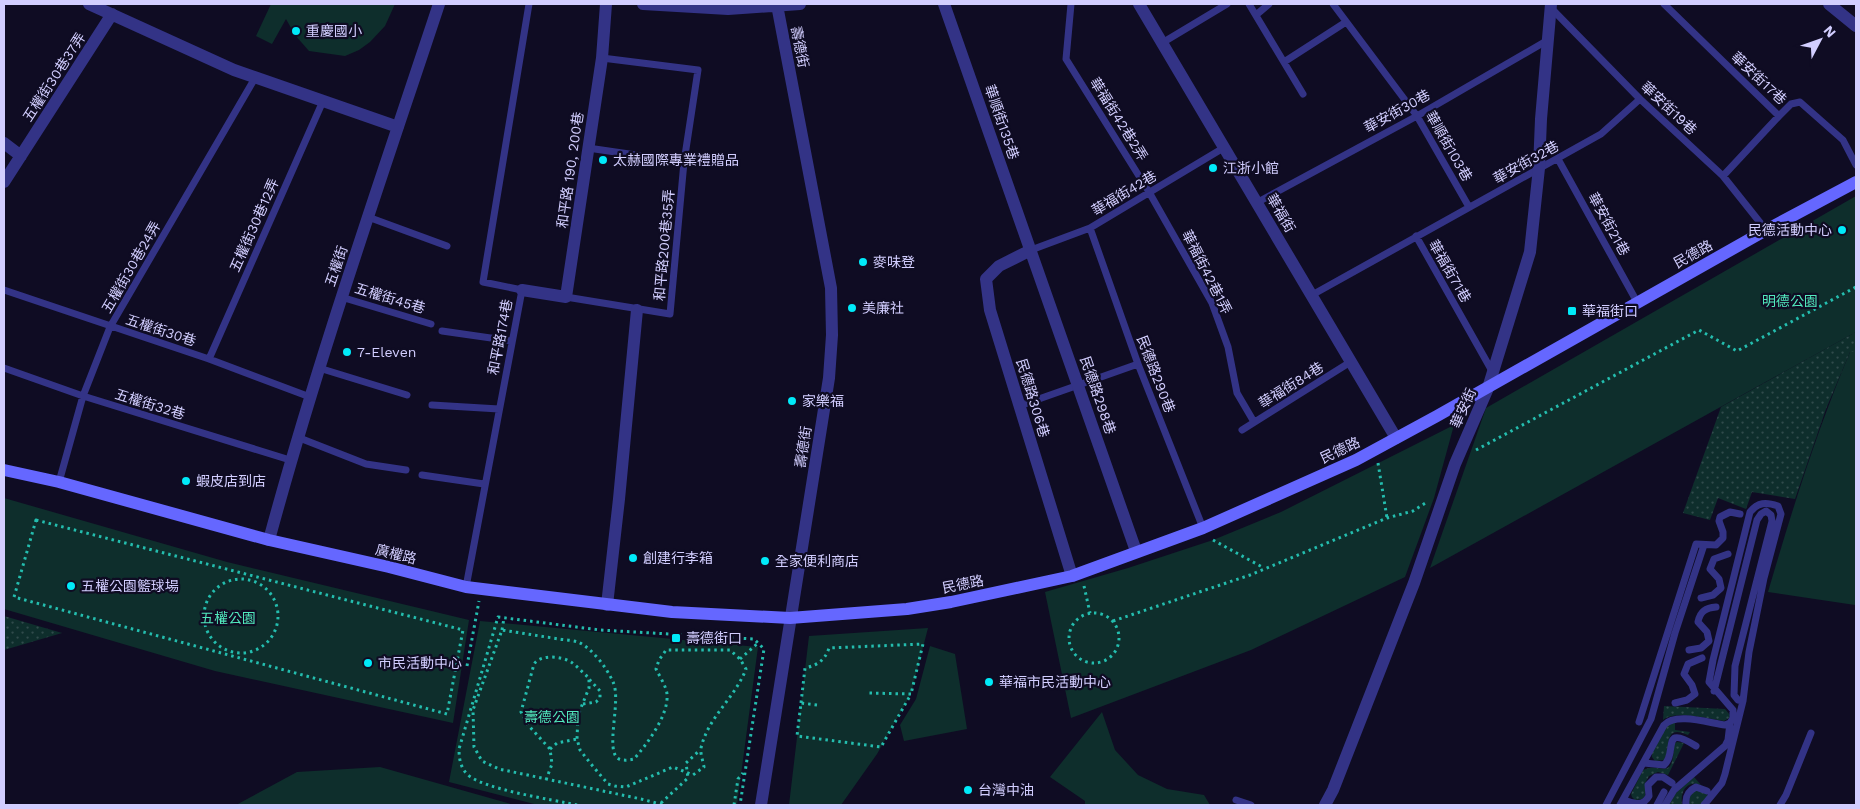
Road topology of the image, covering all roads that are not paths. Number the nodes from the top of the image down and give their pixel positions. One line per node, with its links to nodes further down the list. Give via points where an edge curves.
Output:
1 (90, 4): 18 (street)
2 (439, 4): 32 (street, 五權街)
3 (529, 4): 54 (lane, 和平路174巷, via 483,282)
4 (606, 4): 24 (street, 和平路 190, 200巷)
5 (643, 4): 16 (street, via 728,9)
6 (800, 4): 16 (street)
7 (944, 4): 52 (street, 華順街135巷)
8 (1071, 4): 44 (lane, 華福街42巷2弄, via 1066,59)
9 (1139, 4): 23 (street, 華福街)
10 (1227, 4): 23 (lane)
11 (1249, 4): 19 (lane)
12 (1269, 4): 19 (lane)
13 (1333, 4): 20 (lane, 華順街103巷)
14 (1664, 4): 31 (lane, 華安街17巷)
15 (1828, 4): 21 (street)
16 (777, 5): 99 (street, 壽德街, via 831,288 832,335 829,378)
17 (1550, 5): 22 (street, 華安街); 28 (lane, 華安街19巷)
18 (112, 14): 26 (street); 36 (street, 五權街30巷37弄)
19 (1256, 15): 25 (lane)
20 (1346, 22): 25 (lane); 30 (lane, 華順街103巷)
21 (1856, 26)
22 (1548, 40): 30 (lane, 華安街30巷); 40 (street, 華安街)
23 (1162, 44): 34 (street, 華福街)
24 (602, 58): 35 (street, 和平路 190, 200巷); 38 (lane, 和平路200巷35弄, via 698,70)
25 (1284, 62): 27 (lane)
26 (256, 78): 29 (street); 61 (lane, 五權街30巷24弄)
27 (1303, 94)
28 (1640, 99): 37 (lane, 華安街32巷, via 1601,134); 41 (lane, 華安街19巷)
29 (323, 101): 32 (street); 64 (lane, 五權街30巷12弄)
30 (1417, 116): 45 (lane, 華安街30巷); 46 (lane, 華順街103巷)
31 (1779, 116): 39 (lane, 華安街17巷, via 1791,104 1800,102 1843,140); 41 (lane)
32 (398, 127): 47 (street, 五權街)
33 (4, 144): 36 (street)
34 (1225, 147): 44 (lane, 華福街42巷); 45 (street, 華福街)
35 (588, 148): 38 (lane); 57 (street, 和平路 190, 200巷)
36 (21, 156): 42 (street, 五權街30巷37弄)
37 (1558, 159): 40 (lane, 華安街32巷); 58 (lane, 華安街21巷)
38 (684, 162): 59 (lane, 和平路200巷35弄, via 670,314)
39 (1856, 165)
40 (1539, 168): 46 (lane, 華安街32巷); 69 (street, 華安街, via 1530,252)
41 (1723, 176): 49 (lane, 華安街19巷)
42 (4, 182)
43 (1856, 182): 49 (street, 民德路)
44 (1149, 192): 48 (lane, 華福街42巷); 78 (lane, 華福街42巷1弄, via 1212,303 1228,347 1237,393)
45 (1258, 202): 55 (street, 華福街)
46 (1469, 207): 50 (lane, 華安街32巷)
47 (368, 217): 51 (lane); 56 (street, 五權街)
48 (1090, 228): 52 (lane, 華福街42巷); 66 (lane, 民德路290巷)
49 (1766, 230): 58 (street, 民德路)
50 (1416, 236): 55 (lane, 華福街71巷); 69 (lane, 華福街71巷)
51 (447, 246)
52 (1031, 250): 70 (street, 民德路298巷); 76 (street, 民德路306巷, via 999,266 986,279 990,310)
53 (4, 290): 61 (lane, 五權街30巷)
54 (522, 290): 57 (street); 63 (lane, 和平路174巷)
55 (1312, 295): 65 (street, 華福街)
56 (341, 297): 60 (lane, 五權街45巷); 68 (street, 五權街)
57 (566, 297): 59 (lane, 和平路200巷35弄)
58 (1637, 302): 71 (street, 民德路)
59 (637, 310): 97 (street)
60 (431, 324)
61 (110, 327): 64 (lane, 五權街30巷); 73 (lane, 五權街30巷24弄)
62 (442, 331): 63 (lane)
63 (512, 341): 77 (lane, 和平路174巷)
64 (209, 359): 74 (lane, 五權街30巷)
65 (1352, 361): 78 (lane, 華福街84巷); 81 (street, 華福街)
66 (1138, 364): 70 (lane); 89 (lane, 民德路290巷)
67 (4, 368): 73 (lane, 五權街32巷)
68 (319, 368): 72 (lane); 74 (street, 五權街)
69 (1492, 371): 71 (street, 華安街)
70 (1078, 385): 76 (lane); 92 (street, 民德路298巷)
71 (1488, 388): 81 (street, 民德路); 117 (street, 華安街, via 1454,464 1414,583)
72 (407, 395)
73 (83, 396): 82 (lane, 五權街32巷); 86 (lane, 五權街30巷24弄)
74 (310, 397): 80 (street, 五權街)
75 (432, 405): 77 (lane)
76 (1019, 406): 94 (street, 民德路306巷)
77 (499, 409): 87 (lane, 和平路174巷)
78 (1254, 422): 79 (lane, 華福街84巷)
79 (1242, 430)
80 (298, 437): 82 (street, 五權街); 84 (lane, via 366,464)
81 (1396, 438): 89 (street, 民德路, via 1356,460)
82 (290, 460): 90 (street, 五權街)
83 (4, 470): 86 (street, 廣權路)
84 (406, 470)
85 (422, 475): 87 (lane)
86 (59, 482): 90 (street, 廣權路)
87 (484, 484): 95 (lane, 和平路174巷)
88 (1740, 514): 91 (lane, via 1730,512 1720,517 1723,538 1716,545)
89 (1203, 528): 92 (street, 民德路)
90 (269, 540): 95 (street, 廣權路)
91 (1704, 545): 105 (lane, via 1696,544); 118 (lane, via 1651,719)
92 (1136, 551): 94 (street, 民德路)
93 (1728, 554): 96 (lane, via 1714,559 1711,564 1710,569 1719,579 1721,588 1713,595)
94 (1077, 578): 99 (street, 民德路, via 907,609)
95 (466, 587): 97 (street, 廣權路)
96 (1701, 598)
97 (607, 605): 99 (street, 廣權路)
98 (1716, 606): 100 (lane, via 1702,611 1698,622 1707,632 1709,641 1701,648)
99 (790, 618): 115 (street, 壽德街)
100 (1689, 650)
101 (1702, 658): 104 (lane, via 1684,669 1695,694)
102 (1714, 691): 103 (lane, via 1756,520 1766,511 1772,521 1735,666 1734,694); 103 (lane, via 1709,682 1713,660 1750,512 1763,502 1769,503 1778,506 1781,514 1764,578); 106 (lane, via 1732,710)
103 (1743, 701): 122 (lane, via 1722,783)
104 (1675, 703)
105 (1639, 722)
106 (1730, 723): 109 (lane, via 1681,718 1668,720); 120 (lane, via 1725,746 1674,790)
107 (1811, 732): 123 (lane)
108 (1696, 746): 109 (lane, via 1678,737 1670,744 1669,759 1664,765)
109 (1644, 763): 114 (lane)
110 (1672, 783): 114 (lane, via 1656,777 1648,784 1649,796 1642,804)
111 (1707, 791): 121 (lane, via 1690,790)
112 (1664, 792): 119 (lane)
113 (1236, 800): 116 (lane)
114 (1621, 803)
115 (761, 805)
116 (1250, 805)
117 (1325, 805)
118 (1606, 805)
119 (1657, 805)
120 (1665, 805)
121 (1686, 805)
122 (1704, 805)
123 (1780, 805)

